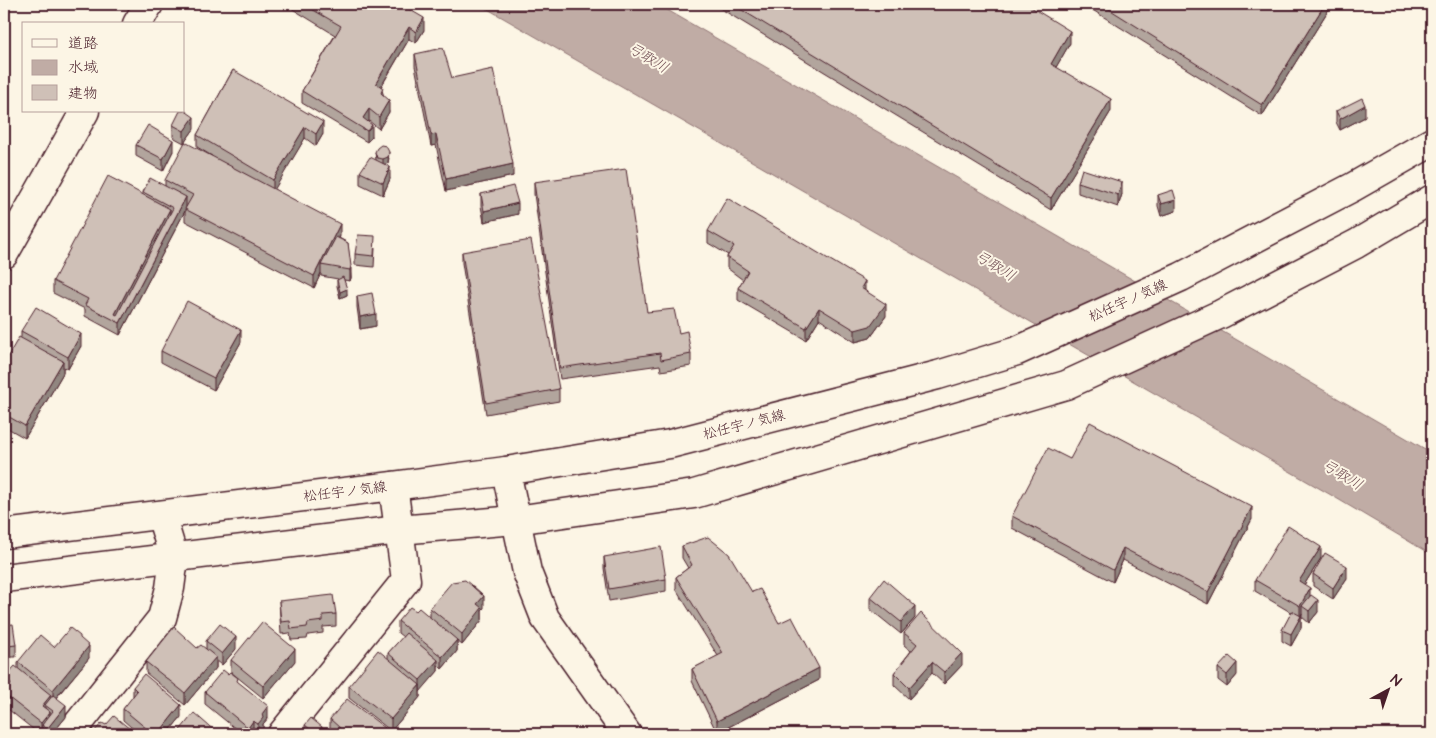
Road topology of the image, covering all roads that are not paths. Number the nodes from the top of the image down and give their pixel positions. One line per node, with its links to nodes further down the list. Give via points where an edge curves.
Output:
1 (149, 4): 2 (main road)
2 (138, 22)
3 (84, 112): 6 (main road)
4 (1432, 142): 7 (main road, 松任宇ノ気線, via 1181,277 1017,351 938,375 670,444)
5 (1432, 199): 10 (main road, via 1356,244 1221,314 1066,385 694,494)
6 (4, 254)
7 (506, 471): 8 (main road, 松任宇ノ気線); 10 (main road)
8 (393, 486): 9 (main road, 松任宇ノ気線); 12 (main road)
9 (161, 515): 13 (main road, 松任宇ノ気線); 15 (main road)
10 (516, 520): 12 (main road); 19 (main road, via 527,572 545,618)
11 (4, 522): 13 (main road)
12 (399, 530): 15 (main road); 18 (main road, via 406,580)
13 (31, 531): 14 (main road, 松任宇ノ気線)
14 (4, 534)
15 (174, 558): 16 (main road); 17 (main road, via 162,618)
16 (4, 578)
17 (70, 734)
18 (282, 734)
19 (627, 734)

